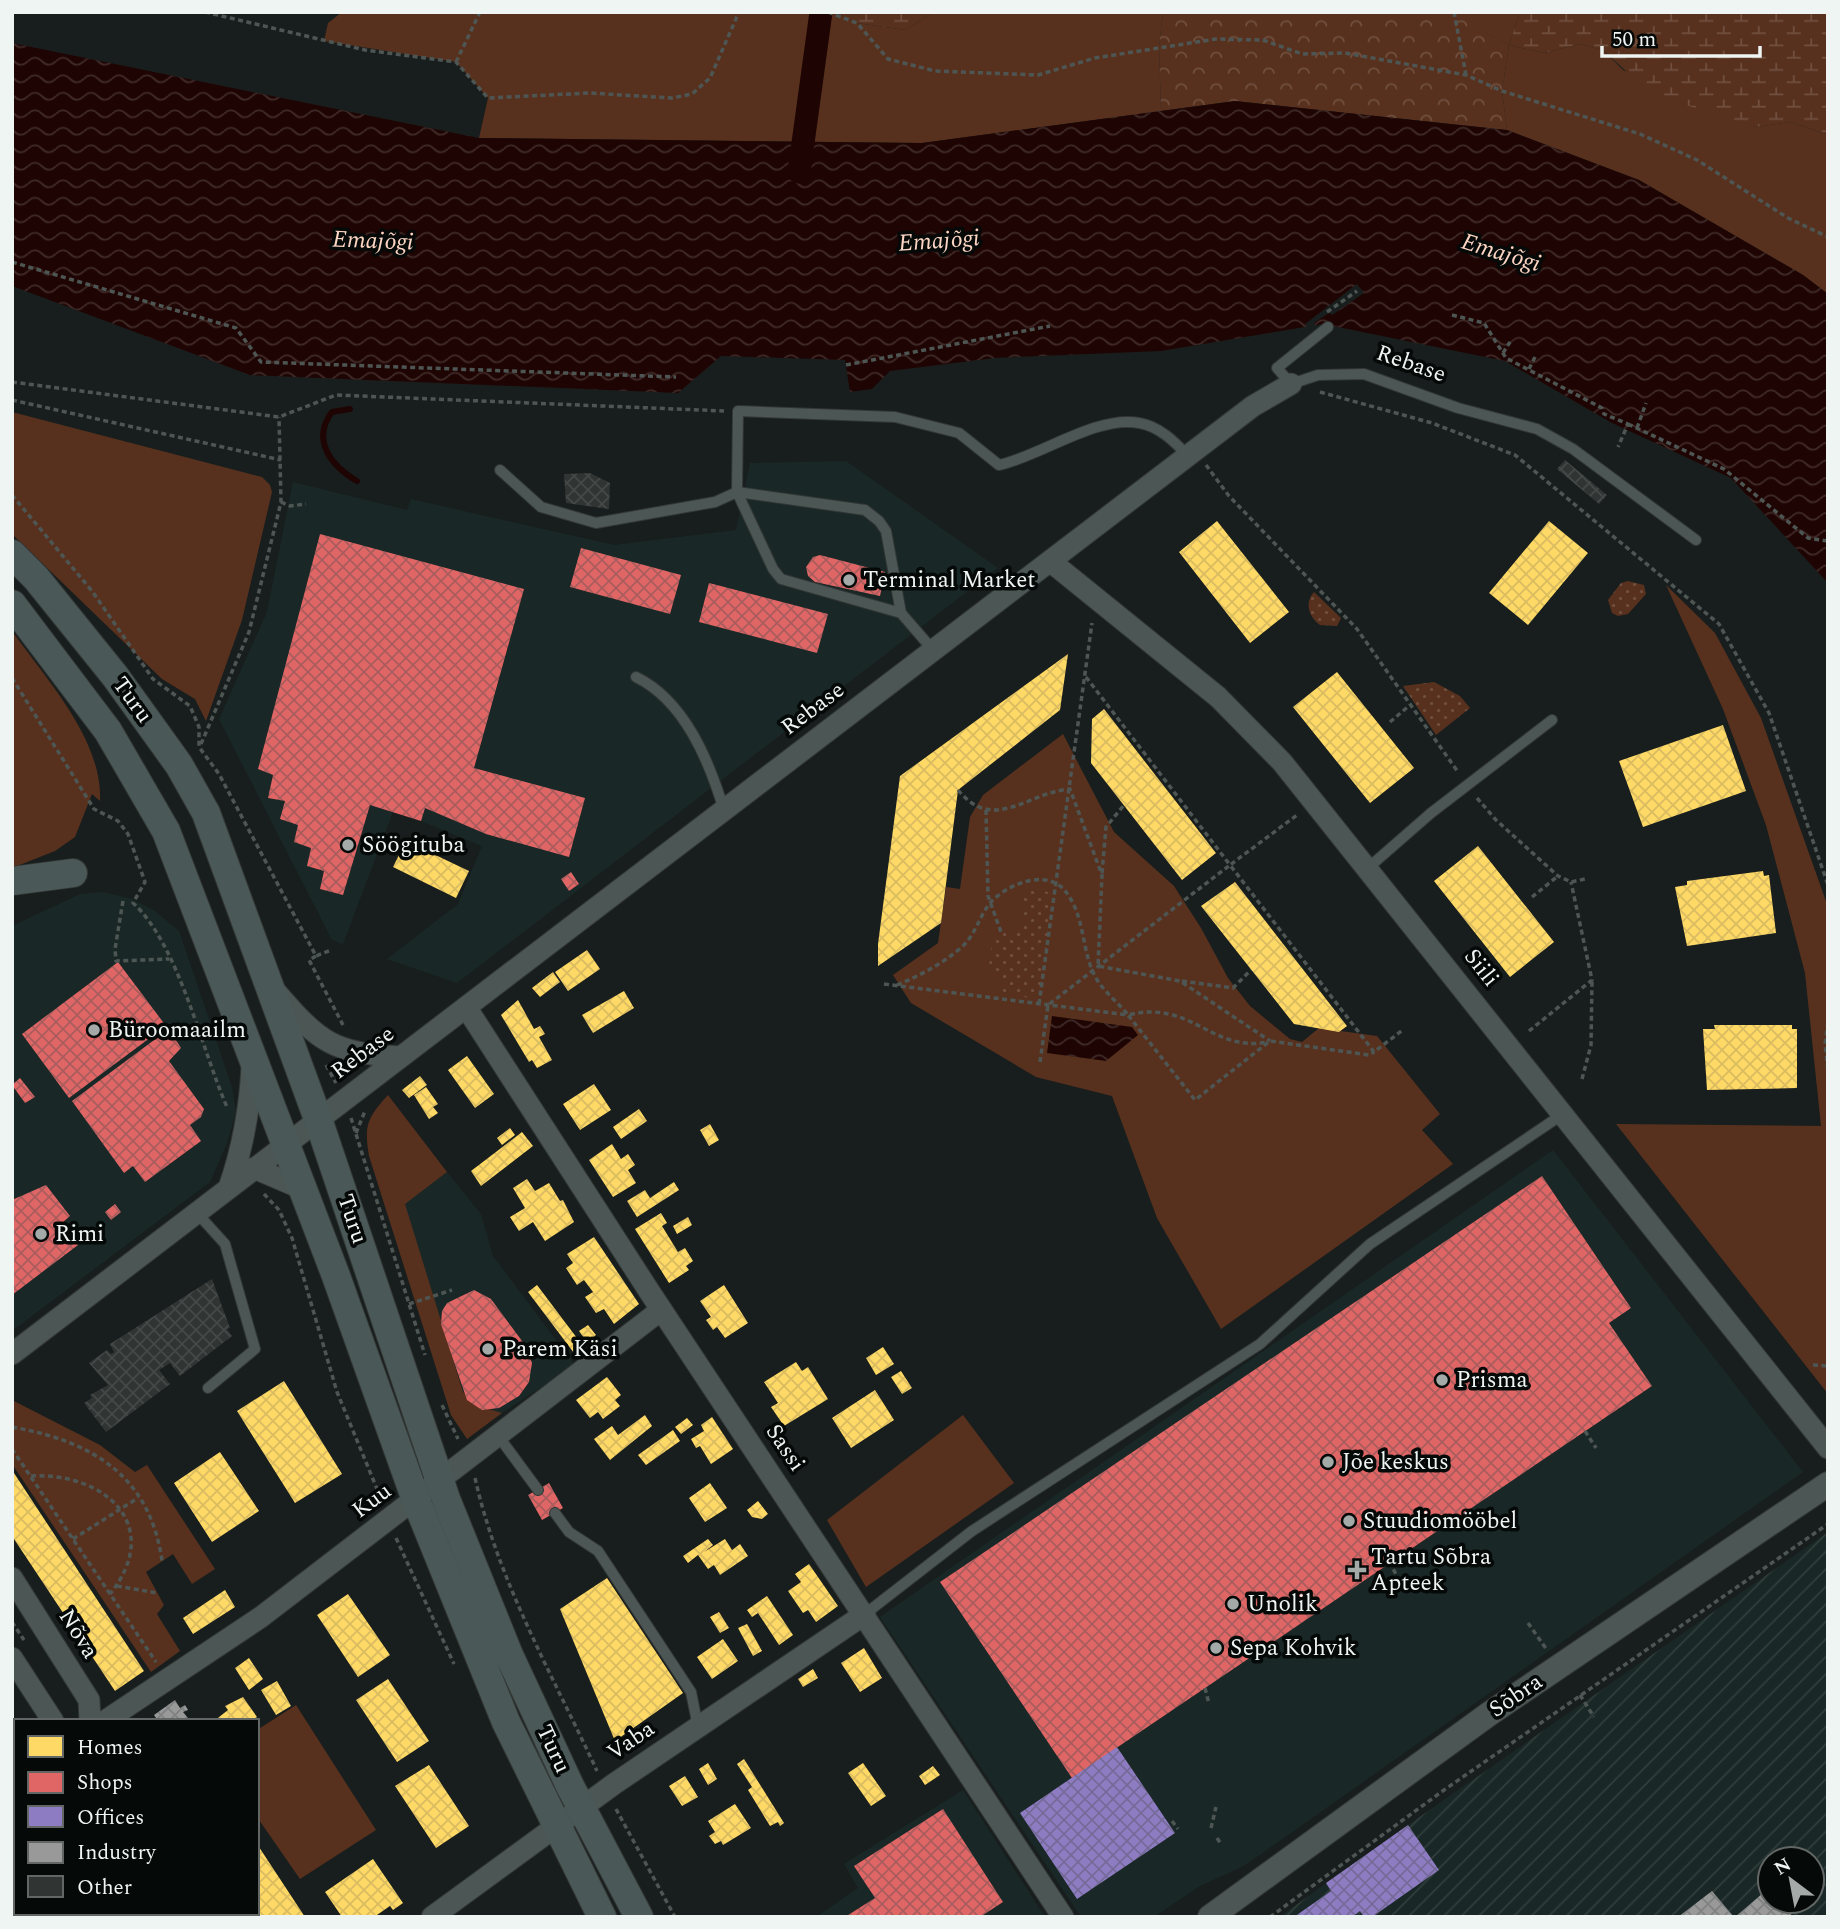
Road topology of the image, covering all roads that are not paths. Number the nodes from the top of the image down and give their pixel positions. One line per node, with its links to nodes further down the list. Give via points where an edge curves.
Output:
1 (1328, 327): 2 (lane, via 1277,368)
2 (1291, 384): 3 (street, Rebase, via 1253,406); 6 (lane, Rebase, via 1318,375 1364,374 1458,408 1537,429 1573,449)
3 (1192, 453): 5 (lane, via 1140,422 1112,423 999,465 959,432 895,417 738,411); 8 (street, Rebase)
4 (500, 470): 5 (lane, via 541,507 596,523 715,502)
5 (737, 492): 10 (lane, via 781,579); 10 (lane, via 865,510 886,531)
6 (1696, 540)
7 (12, 554): 18 (main road, Turu, via 115,676 179,765 206,813)
8 (1050, 561): 11 (street, Rebase); 15 (street, Siili, via 1218,697 1282,762)
9 (12, 604): 20 (main road, Turu, via 108,731 161,822)
10 (901, 613): 11 (lane)
11 (933, 650): 14 (street, Rebase)
12 (636, 677): 14 (lane, via 660,692 679,714 712,768)
13 (1552, 720): 15 (lane)
14 (724, 810): 19 (street, Rebase)
15 (1368, 868): 22 (street, Siili)
16 (74, 873): 17 (main road)
17 (12, 881)
18 (267, 981): 21 (street, via 302,1023 336,1048); 23 (main road, Turu)
19 (466, 1007): 21 (street, Rebase); 29 (street, Sassi)
20 (253, 1057): 24 (main road, Turu); 26 (street, via 243,1147)
21 (401, 1057): 23 (street, Rebase)
22 (1563, 1114): 33 (street, Siili); 40 (lane, via 1370,1244 1260,1344 972,1531)
23 (318, 1119): 24 (street, Rebase); 34 (main road, Turu)
24 (286, 1144): 25 (street, Rebase); 27 (main road, Turu)
25 (253, 1169): 26 (street, Rebase); 27 (street)
26 (229, 1189): 28 (street, Rebase)
27 (303, 1189): 37 (main road, Turu)
28 (197, 1213): 30 (street, Rebase); 31 (lane, via 225,1244 256,1349)
29 (661, 1310): 32 (street, Kuu); 40 (street, Sassi)
30 (12, 1354)
31 (208, 1388)
32 (499, 1437): 34 (street, Kuu); 36 (lane)
33 (1828, 1448)
34 (440, 1482): 37 (street, Kuu); 46 (main road, Turu, via 509,1655)
35 (1828, 1484): 52 (street, Sõbra, via 1489,1714)
36 (538, 1490)
37 (416, 1500): 44 (street, Kuu, via 261,1617); 47 (main road, Turu, via 506,1722)
38 (555, 1513): 45 (lane, via 569,1532 598,1551 691,1692)
39 (12, 1578): 43 (street, Nõva, via 89,1700)
40 (865, 1614): 45 (street, Vaba); 51 (street, Sassi)
41 (12, 1658): 42 (street)
42 (52, 1719)
43 (90, 1719)
44 (108, 1719)
45 (698, 1727): 46 (street, Vaba)
46 (582, 1811): 47 (street, Vaba); 50 (main road, Turu)
47 (558, 1828): 48 (street, Vaba); 49 (main road, Turu)
48 (432, 1917)
49 (602, 1917)
50 (639, 1917)
51 (1063, 1917)
52 (1210, 1917)

